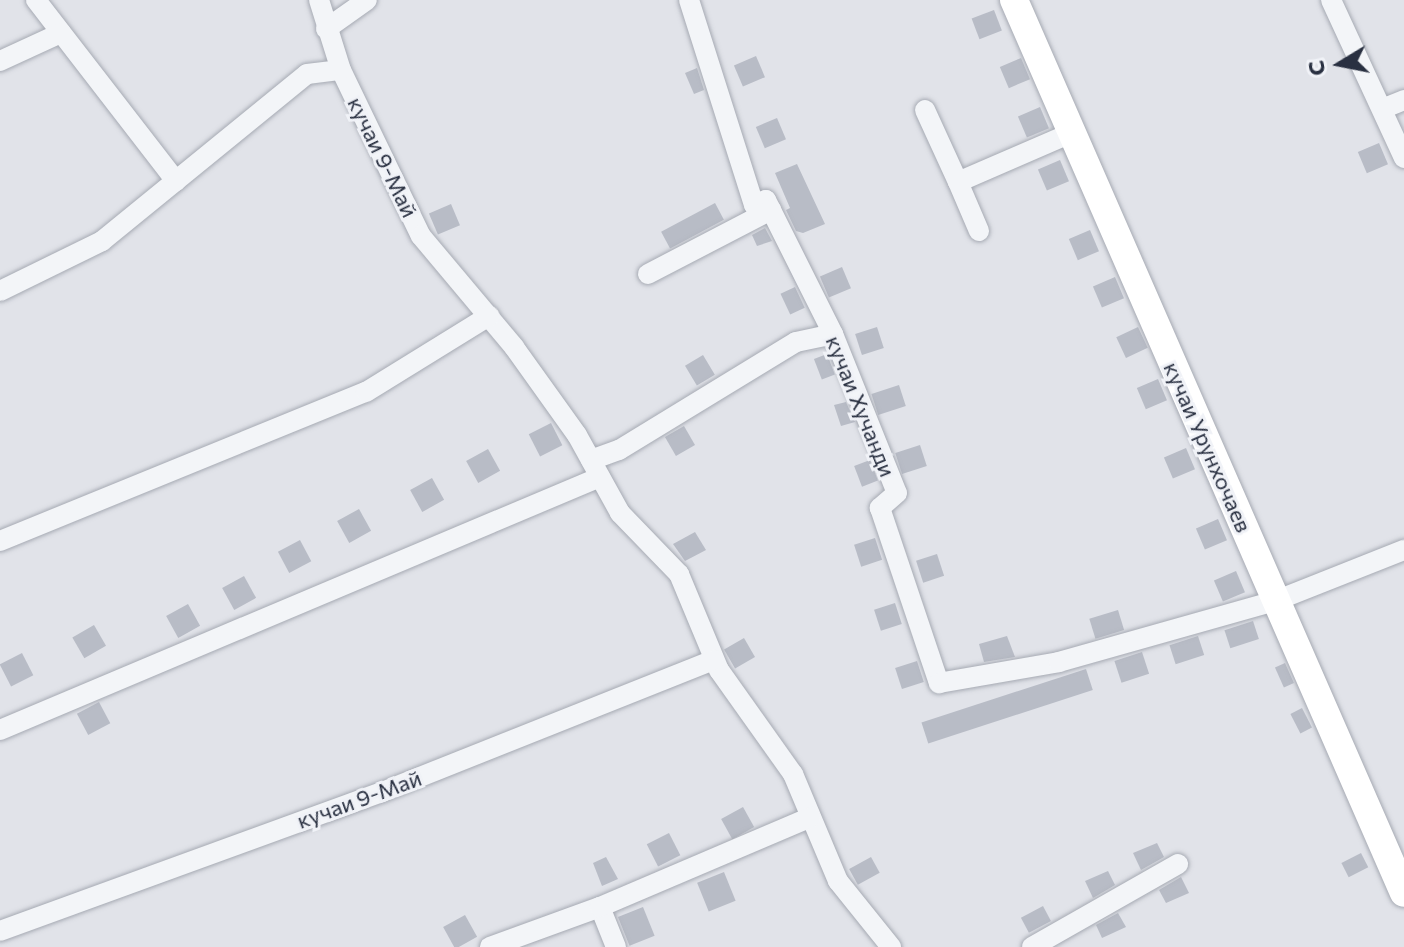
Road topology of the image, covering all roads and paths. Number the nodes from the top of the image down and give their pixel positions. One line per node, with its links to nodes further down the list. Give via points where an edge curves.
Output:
1 (36, 0): 8 (street)
2 (319, 0): 7 (street, кучаи 9-Май)
3 (367, 0): 7 (street)
4 (689, 0): 18 (street, кучаи Хучанди, via 754,205 766,200)
5 (1014, 0): 14 (street, кучаи Урунхочаев)
6 (1331, 0): 12 (street)
7 (326, 29): 10 (street, кучаи 9-Май)
8 (61, 33): 9 (street); 16 (street)
9 (0, 61)
10 (341, 70): 16 (street, кучаи 9-Май, via 307,74); 22 (street, кучаи 9-Май, via 421,236)
11 (1404, 100): 12 (street)
12 (1382, 109): 15 (street)
13 (925, 110): 17 (street)
14 (1071, 133): 17 (street); 27 (street, кучаи Урунхочаев)
15 (1404, 158)
16 (176, 181): 21 (street, кучаи 9-Май, via 102,241)
17 (958, 182): 19 (street)
18 (771, 210): 20 (street); 23 (street, кучаи Хучанди)
19 (979, 231)
20 (648, 274)
21 (0, 291)
22 (489, 316): 24 (street, кучаи 9-Май); 25 (street, via 366,392)
23 (833, 334): 24 (street, via 796,342); 27 (street, кучаи Хучанди, via 897,493 880,508 939,683 1059,662)
24 (595, 468): 28 (street, кучаи 9-Май, via 620,513 679,574); 29 (street)
25 (0, 541)
26 (1404, 550): 27 (street)
27 (1275, 601): 32 (street, кучаи Урунхочаев)
28 (714, 660): 30 (street, кучаи 9-Май, via 793,774); 34 (street, кучаи 9-Май, via 382,792)
29 (0, 730)
30 (811, 817): 33 (street); 37 (street, кучаи 9-Май, via 838,881)
31 (1178, 864): 38 (street)
32 (1404, 893)
33 (600, 907): 35 (street); 36 (street)
34 (0, 931)
35 (490, 947)
36 (616, 947)
37 (891, 947)
38 (1032, 947)

